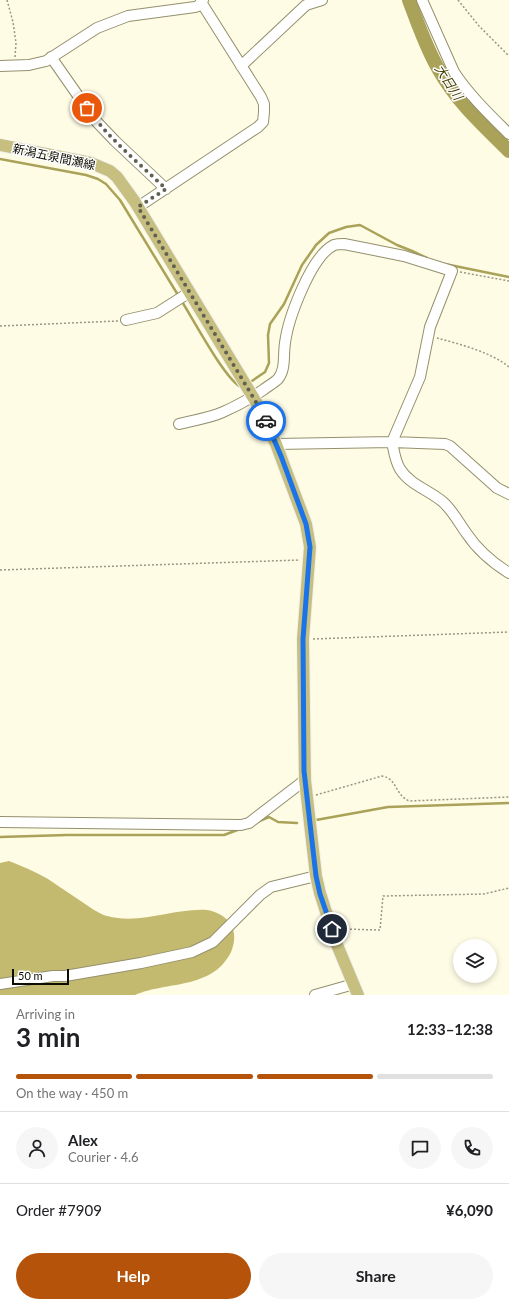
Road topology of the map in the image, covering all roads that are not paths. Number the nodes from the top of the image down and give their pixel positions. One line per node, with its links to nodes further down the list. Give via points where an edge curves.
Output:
1 (322, 0): 6 (street, via 306,6)
2 (422, 0): 7 (street, via 454,72)
3 (202, 1): 4 (street, via 198,6 128,16 97,28); 6 (street)
4 (51, 57): 5 (street, via 46,61 29,65); 9 (street, via 96,120)
5 (0, 66)
6 (241, 66): 9 (street, via 264,104 263,122)
7 (509, 134)
8 (0, 145): 10 (main road, 新潟五泉間瀬線, via 91,163 110,171)
9 (166, 189): 10 (street)
10 (138, 207): 11 (main road, 新潟五泉間瀬線)
11 (190, 292): 12 (street, via 157,313); 13 (main road, 新潟五泉間瀬線)
12 (126, 320)
13 (253, 397): 14 (street, via 223,412); 15 (street, via 277,380 284,363 285,343 292,315 311,270 319,258 335,245 344,244 404,256 452,271 427,336 420,377); 16 (main road, 新潟五泉間瀬線)
14 (179, 424)
15 (392, 442): 16 (street); 17 (street, via 450,446 492,484); 18 (street, via 400,469 412,482 443,502 485,555)
16 (276, 444): 19 (main road, 新潟五泉間瀬線, via 306,524 310,547 303,639)
17 (509, 494)
18 (509, 573)
19 (305, 780): 20 (street, via 249,823 241,825); 21 (main road, 新潟五泉間瀬線)
20 (0, 822)
21 (316, 876): 22 (street, via 271,887 213,942 192,952 65,976); 23 (main road, 新潟五泉間瀬線, via 334,940)
22 (0, 984)
23 (354, 984): 24 (street); 25 (main road, 新潟五泉間瀬線)
24 (315, 995)
25 (358, 995)

